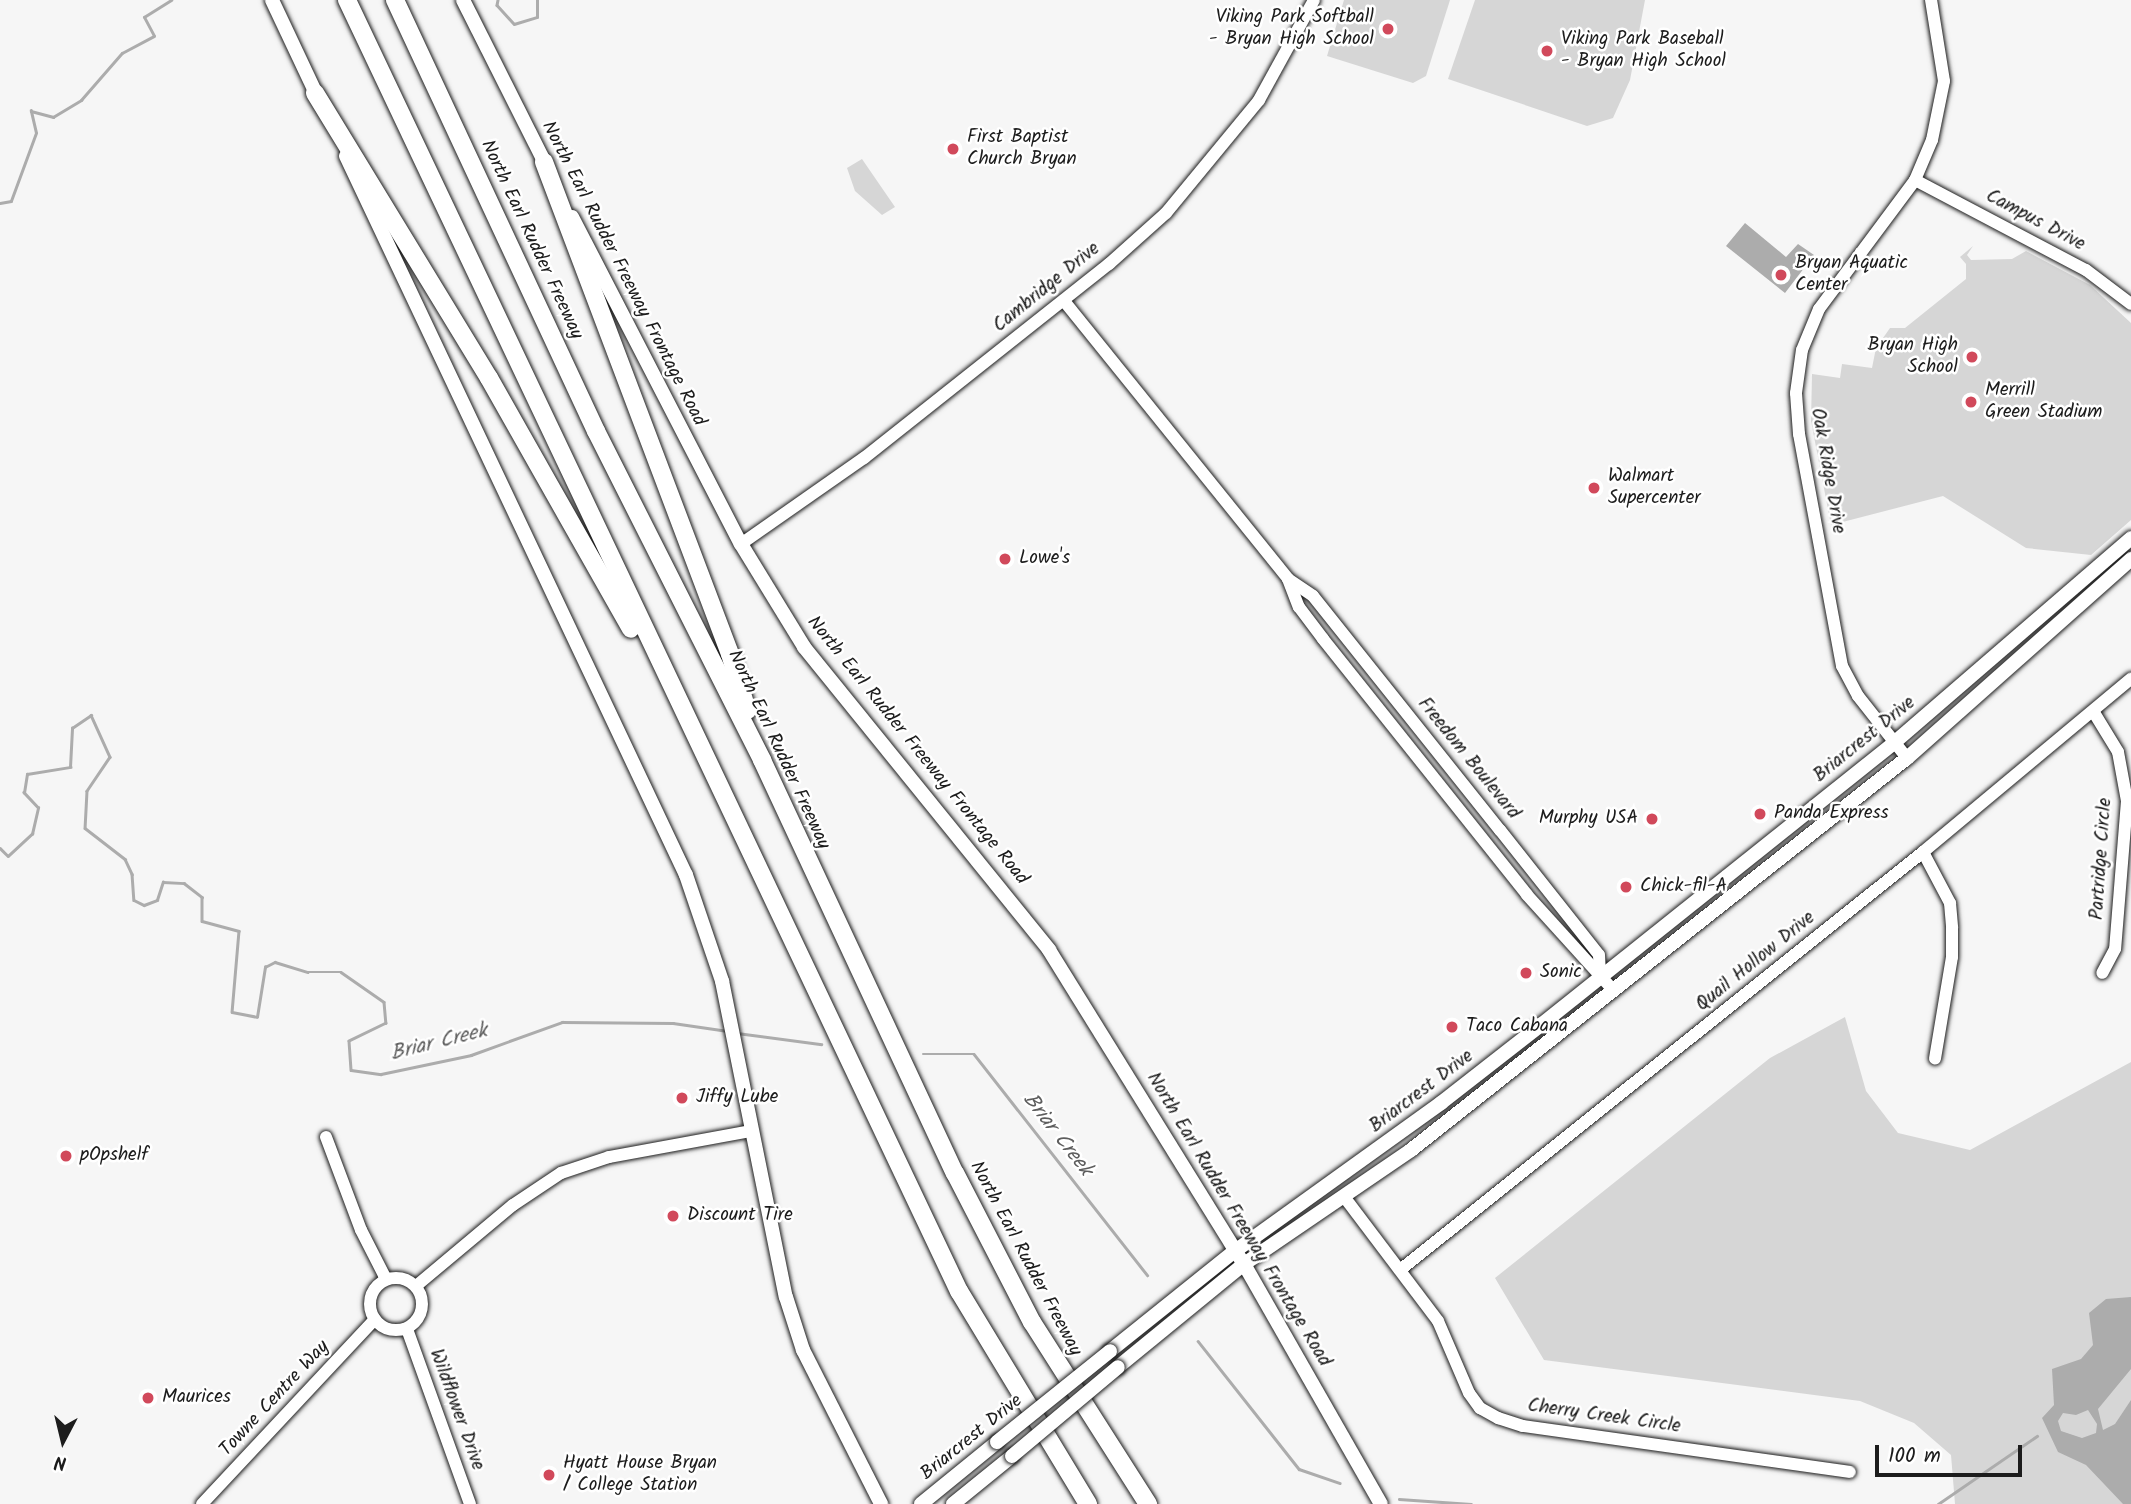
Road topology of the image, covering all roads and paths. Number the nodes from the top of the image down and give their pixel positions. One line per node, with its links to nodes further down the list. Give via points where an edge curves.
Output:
1 (272, 0): 7 (main road)
2 (347, 0): 20 (highway)
3 (395, 0): 23 (highway, North Earl Rudder Freeway, via 596,430)
4 (463, 0): 8 (main road, North Earl Rudder Freeway Frontage Road)
5 (1314, 0): 10 (street, Cambridge Drive, via 1259,100 1211,163 1166,213)
6 (1931, 0): 9 (street, Oak Ridge Drive, via 1943,90 1932,140)
7 (315, 93): 20 (highway, via 489,379); 33 (main road, via 686,875 731,1022)
8 (544, 162): 13 (main road, North Earl Rudder Freeway Frontage Road); 23 (highway, via 730,654)
9 (1915, 180): 11 (street, Campus Drive, via 2086,270); 21 (street, Oak Ridge Drive, via 1819,309 1802,350 1796,393 1798,434 1839,655 1853,687)
10 (1064, 301): 13 (street, Cambridge Drive, via 864,458); 15 (street, Freedom Boulevard)
11 (2131, 304)
12 (2131, 538): 21 (main road, Briarcrest Drive)
13 (741, 544): 36 (main road, North Earl Rudder Freeway Frontage Road, via 804,647 1049,950)
14 (2131, 559): 22 (main road, Briarcrest Drive)
15 (1288, 579): 17 (street, Freedom Boulevard, via 1313,596); 18 (street, Freedom Boulevard, via 1299,607)
16 (2131, 679): 19 (street, Quail Hollow Drive)
17 (1382, 683): 18 (street); 24 (street, Freedom Boulevard)
18 (1367, 694): 25 (street, Freedom Boulevard)
19 (2093, 710): 28 (street, Quail Hollow Drive); 29 (street, Partridge Circle, via 2118,752 2127,801 2115,949)
20 (683, 716): 43 (highway, via 959,1291)
21 (1895, 742): 22 (street, Oak Ridge Drive); 30 (main road, Briarcrest Drive)
22 (1908, 758): 31 (main road, Briarcrest Drive)
23 (762, 760): 52 (highway, North Earl Rudder Freeway, via 955,1173 1032,1322)
24 (1445, 762): 25 (street); 26 (street, Freedom Boulevard)
25 (1431, 774): 27 (street, Freedom Boulevard)
26 (1500, 830): 27 (street); 30 (street, Freedom Boulevard, via 1599,955)
27 (1485, 842): 30 (street, Freedom Boulevard, via 1587,966)
28 (1923, 852): 32 (street, via 1950,903 1952,928 1952,957); 38 (street, Quail Hollow Drive)
29 (2102, 973)
30 (1600, 975): 31 (street, Freedom Boulevard); 36 (main road, Briarcrest Drive, via 1441,1103)
31 (1613, 990): 35 (main road, Briarcrest Drive)
32 (1935, 1059)
33 (750, 1130): 40 (street, via 609,1157 561,1173 513,1205); 47 (main road, via 786,1297 803,1350)
34 (326, 1137): 39 (street, via 361,1230)
35 (1345, 1198): 37 (main road, Briarcrest Drive); 38 (street, Cherry Creek Circle)
36 (1235, 1251): 37 (main road, North Earl Rudder Freeway Frontage Road); 48 (main road, Briarcrest Drive, bridge)
37 (1244, 1264): 49 (main road, Briarcrest Drive, bridge); 53 (main road, North Earl Rudder Freeway Frontage Road)
38 (1400, 1270): 44 (street, Cherry Creek Circle, via 1438,1321 1469,1394 1480,1408 1498,1418 1523,1426)
39 (386, 1279): 40 (street, via 397,1277); 41 (street, via 376,1285 371,1296)
40 (416, 1286): 42 (street, via 421,1312)
41 (375, 1320): 42 (street, via 392,1331); 45 (street, Towne Centre Way)
42 (407, 1329): 46 (street, Wildflower Drive)
43 (1051, 1447): 50 (highway); 51 (highway)
44 (1850, 1472)
45 (202, 1504)
46 (470, 1504)
47 (881, 1504)
48 (920, 1504)
49 (953, 1504)
50 (1073, 1504)
51 (1088, 1504)
52 (1148, 1504)
53 (1381, 1504)

